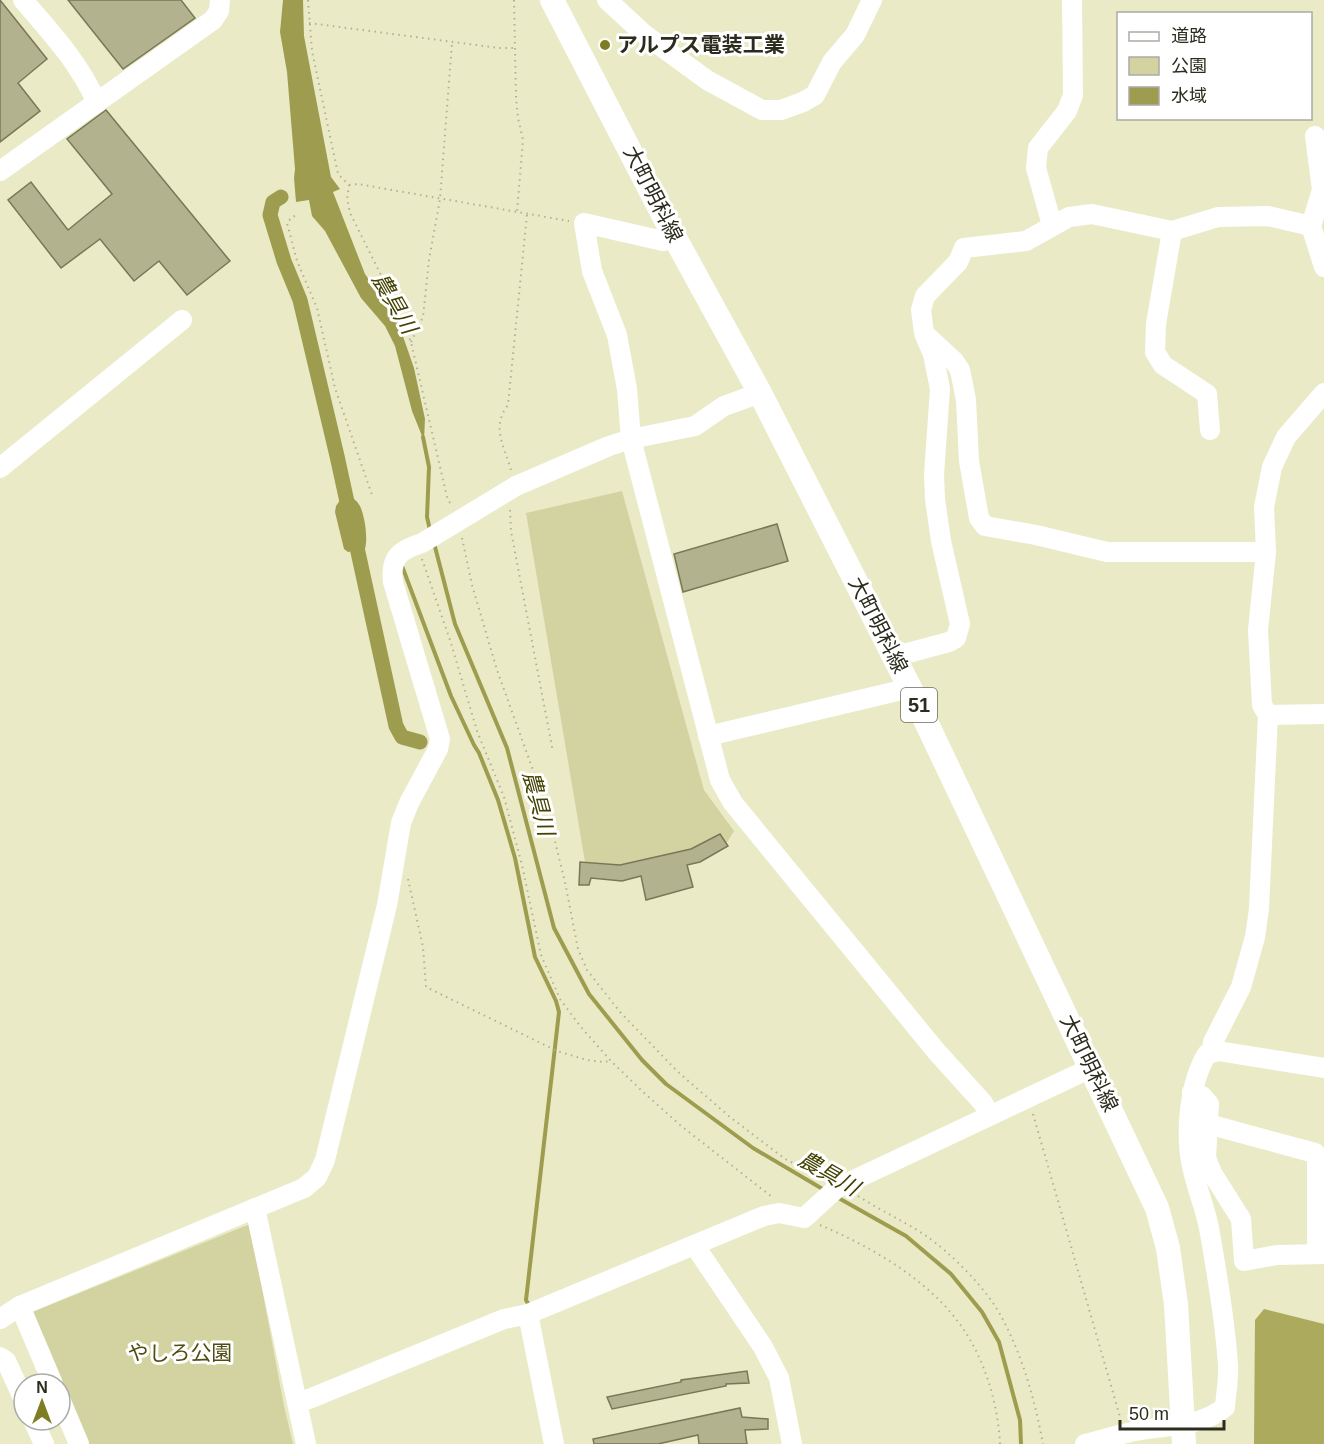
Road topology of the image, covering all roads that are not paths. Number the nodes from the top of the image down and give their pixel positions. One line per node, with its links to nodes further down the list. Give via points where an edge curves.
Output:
1 (23, 0): 7 (street, via 71,56)
2 (220, 0): 7 (street, via 213,20)
3 (552, 0): 13 (main road, 大町明科線 / 51)
4 (607, 0): 5 (street, via 644,34 707,80 762,110 781,110 815,95 832,62 855,35)
5 (872, 0)
6 (1072, 0): 10 (street, via 1073,95 1067,111 1038,148 1036,168)
7 (96, 103): 9 (street)
8 (1315, 136): 11 (street, via 1322,190)
9 (0, 171)
10 (1052, 225): 12 (street, via 1069,217 1092,214); 16 (street, via 1026,241 964,248 958,262 925,296 921,310)
11 (1311, 226): 12 (street, via 1268,216 1218,217); 14 (street)
12 (1172, 231): 19 (street, via 1155,352 1163,365 1208,394)
13 (675, 238): 17 (main road, 大町明科線 / 51); 20 (street, via 663,241 584,223 592,271 617,335)
14 (1324, 267)
15 (182, 320): 21 (street)
16 (924, 333): 22 (street, via 960,370 966,400 969,461 979,518 985,526 1107,552); 23 (street, via 940,389 935,499 960,624 956,638 949,642 904,654)
17 (760, 393): 20 (street, via 724,406 695,426); 23 (main road, 大町明科線 / 51)
18 (1324, 393): 22 (street, via 1286,437 1272,467 1264,507)
19 (1210, 430)
20 (631, 439): 27 (street); 35 (street, via 516,486 394,559 393,582 440,740 401,823 387,905 326,1160 317,1177 304,1188)
21 (0, 468)
22 (1266, 552): 26 (street, via 1258,630 1262,705)
23 (890, 647): 24 (main road, 大町明科線 / 51)
24 (910, 688): 27 (street); 29 (main road, 大町明科線 / 51)
25 (1324, 714): 26 (street)
26 (1268, 715): 28 (street, via 1255,937 1241,987 1213,1042)
27 (708, 736): 32 (street, via 720,780 733,803)
28 (1212, 1052): 30 (street); 31 (street, via 1202,1062)
29 (1091, 1068): 32 (street); 46 (main road, 大町明科線 / 51, via 1157,1208 1165,1238 1176,1304)
30 (1324, 1068)
31 (1192, 1092): 33 (street, via 1209,1104); 46 (street, via 1189,1149 1209,1225 1228,1367 1225,1407)
32 (990, 1114): 36 (street, via 839,1187 807,1216 764,1216)
33 (1208, 1124): 34 (street, via 1315,1153); 37 (street, via 1206,1158 1241,1219 1244,1261)
34 (1321, 1169): 37 (street)
35 (255, 1208): 38 (street); 44 (street)
36 (695, 1246): 39 (street); 50 (street, via 763,1347 779,1378)
37 (1321, 1254)
38 (20, 1306): 40 (street); 42 (street)
39 (528, 1314): 44 (street, via 504,1319); 49 (street)
40 (0, 1319)
41 (0, 1358): 43 (street)
42 (48, 1372)
43 (12, 1374)
44 (297, 1402): 48 (street)
45 (72, 1427): 47 (street)
46 (1183, 1435): 51 (street, via 1162,1426)
47 (79, 1444)
48 (306, 1444)
49 (554, 1444)
50 (792, 1444)
51 (1085, 1444)

